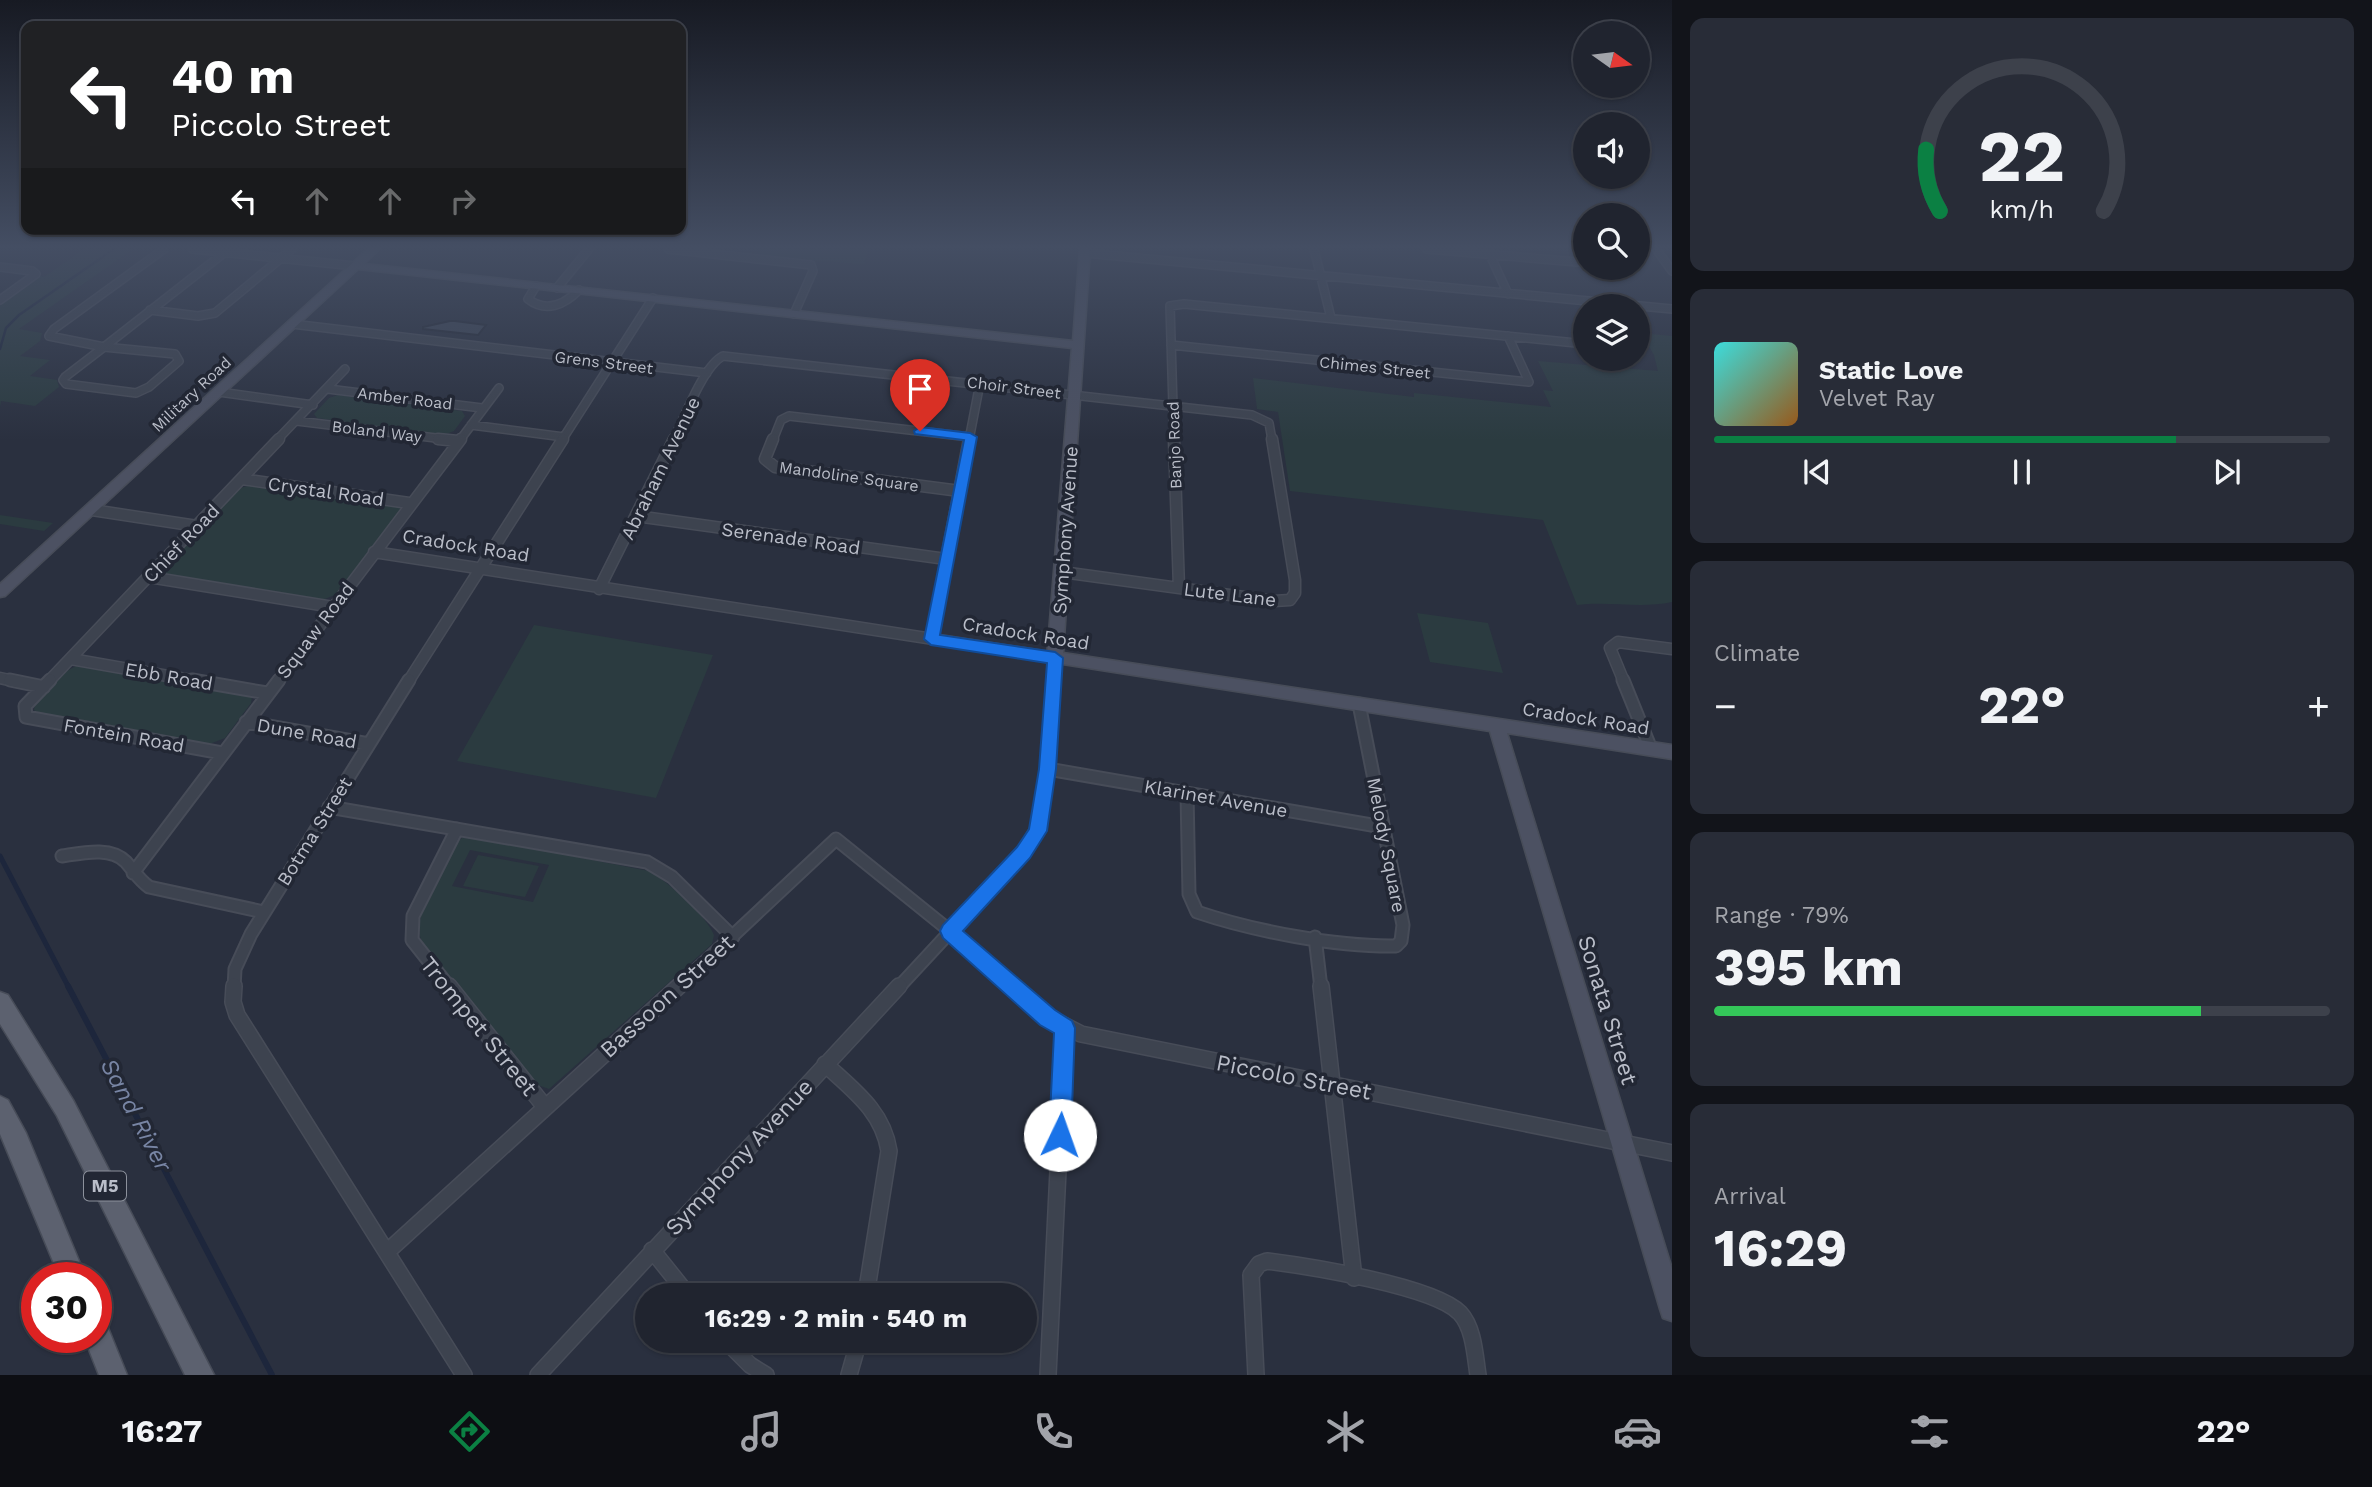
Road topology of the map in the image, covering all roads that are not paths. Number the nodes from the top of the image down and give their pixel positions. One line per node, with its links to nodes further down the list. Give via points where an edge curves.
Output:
1 (76, 313): 19 (street, via 49,336)
2 (146, 313): 19 (street)
3 (175, 313): 4 (street)
4 (214, 313)
5 (304, 313): 14 (street, Military Road)
6 (643, 313): 21 (street, Botma Street)
7 (787, 313): 12 (street)
8 (1080, 313): 17 (street, Symphony Avenue)
9 (1169, 313): 18 (street, Banjo Road)
10 (1277, 313): 13 (street, Banjo Road)
11 (1330, 313): 13 (street)
12 (794, 314): 17 (street)
13 (1331, 318): 15 (street)
14 (292, 324): 21 (street, Grens Street); 27 (street, Military Road)
15 (1508, 336): 16 (street); 18 (street, Chimes Street, via 1529,382)
16 (1573, 343)
17 (1078, 345): 28 (street, Symphony Avenue)
18 (1171, 345): 30 (street, Banjo Road)
19 (104, 346): 19 (street, via 175,354 180,358 136,393 72,386 63,380)
20 (729, 355): 23 (street, Abraham Avenue, via 715,360); 24 (street, Choir Street)
21 (612, 363): 23 (street, Grens Street); 35 (street, Botma Street)
22 (345, 369): 25 (street, Chief Road)
23 (707, 373): 42 (street, Abraham Avenue)
24 (980, 383): 28 (street, Choir Street); 36 (street)
25 (328, 388): 29 (street, Chief Road); 31 (street, Amber Road)
26 (499, 388): 31 (street, Squaw Road)
27 (219, 392): 29 (street); 41 (street, Military Road)
28 (1075, 394): 30 (street, Choir Street); 47 (street, Symphony Avenue)
29 (313, 405): 33 (street, Chief Road)
30 (1172, 406): 32 (street, Choir Street); 49 (street, Banjo Road)
31 (482, 408): 34 (street, Squaw Road)
32 (1258, 416): 49 (street, Lute Lane, via 1269,423 1295,580 1293,597 1283,602)
33 (298, 421): 37 (street, Boland Way); 38 (street, Chief Road)
34 (471, 425): 35 (street); 37 (street, Squaw Road)
35 (564, 437): 46 (street, Botma Street)
36 (970, 437): 39 (street); 39 (street, Mandoline Square, via 789,416 781,420 765,460 775,467)
37 (457, 441): 40 (street, Squaw Road)
38 (242, 479): 40 (street, Crystal Road); 43 (street, Chief Road)
39 (960, 491): 45 (street)
40 (409, 503): 44 (street, Squaw Road)
41 (92, 510): 43 (street); 51 (street, Military Road)
42 (636, 516): 45 (street, Serenade Road); 50 (street, Abraham Avenue)
43 (197, 526): 48 (street, Chief Road)
44 (374, 552): 46 (street, Cradock Road); 52 (street, Squaw Road)
45 (946, 559): 53 (street)
46 (483, 569): 50 (street, Cradock Road); 64 (street, Botma Street)
47 (1062, 572): 49 (street, Lute Lane); 55 (street, Symphony Avenue)
48 (149, 577): 52 (street); 56 (street, Chief Road)
49 (1179, 588)
50 (599, 589): 53 (street, Cradock Road)
51 (3, 592)
52 (333, 607): 59 (street, Squaw Road)
53 (931, 639): 55 (street, Cradock Road)
54 (1672, 649): 65 (street, via 1618,642 1610,648)
55 (1055, 658): 60 (street, Cradock Road); 68 (street, Symphony Avenue)
56 (71, 659): 58 (street, Chief Road); 59 (street, Ebb Road)
57 (0, 678): 58 (street)
58 (44, 687): 61 (street, Chief Road, via 25,706)
59 (267, 693): 62 (street, Squaw Road)
60 (1359, 704): 63 (street, Cradock Road); 71 (street, Melody Square)
61 (26, 717): 67 (street, Fontein Road)
62 (246, 722): 64 (street, Dune Road); 67 (street, Squaw Road)
63 (1497, 726): 65 (street, Cradock Road); 85 (street, Sonata Street)
64 (369, 744): 70 (street, Botma Street)
65 (1651, 749): 66 (street, Cradock Road)
66 (1672, 752)
67 (222, 753): 74 (street, Squaw Road)
68 (1048, 769): 69 (street, Klarinet Avenue); 76 (street, Symphony Avenue, via 1038,831)
69 (1188, 793): 71 (street, Klarinet Avenue); 78 (street, Melody Square, via 1188,888 1194,908 1210,917)
70 (329, 807): 72 (street); 75 (street, Botma Street)
71 (1383, 827): 78 (street, Melody Square, via 1402,925 1401,942 1379,947)
72 (457, 829): 77 (street, via 647,862 672,877); 83 (street, Trompet Street, via 413,916 412,940)
73 (62, 856): 74 (street, via 86,852 114,855 124,860)
74 (132, 873): 75 (street, via 142,884 159,891)
75 (264, 912): 88 (street, Botma Street, via 235,969 237,1015)
76 (950, 931): 77 (street, Bassoon Street, via 836,839); 80 (street, Piccolo Street); 81 (street, Symphony Avenue)
77 (733, 937): 83 (street, Bassoon Street)
78 (1315, 937): 82 (street)
79 (0, 1003): 98 (main road, M5, via 65,1108)
80 (1065, 1028): 82 (street, Piccolo Street); 103 (street)
81 (825, 1064): 87 (street, Symphony Avenue); 92 (street, Symphony Avenue, via 877,1114 888,1136)
82 (1333, 1085): 85 (street, Piccolo Street); 90 (street)
83 (545, 1107): 88 (street, Bassoon Street)
84 (0, 1108): 89 (main road)
85 (1622, 1143): 86 (street, Piccolo Street); 93 (street, Sonata Street)
86 (1672, 1153)
87 (652, 1250): 91 (street, Symphony Avenue); 100 (street, Symphony Avenue)
88 (388, 1251): 99 (street, Botma Street)
89 (66, 1262)
90 (1354, 1278): 104 (street, via 1284,1263 1259,1264 1251,1275); 105 (street, via 1438,1299 1458,1311 1467,1324)
91 (678, 1283)
92 (868, 1283)
93 (1672, 1309)
94 (104, 1353): 97 (main road)
95 (738, 1353): 101 (street)
96 (855, 1353): 102 (street)
97 (113, 1375)
98 (201, 1375)
99 (464, 1375)
100 (538, 1375)
101 (766, 1375)
102 (849, 1375)
103 (1048, 1375)
104 (1256, 1375)
105 (1478, 1375)

